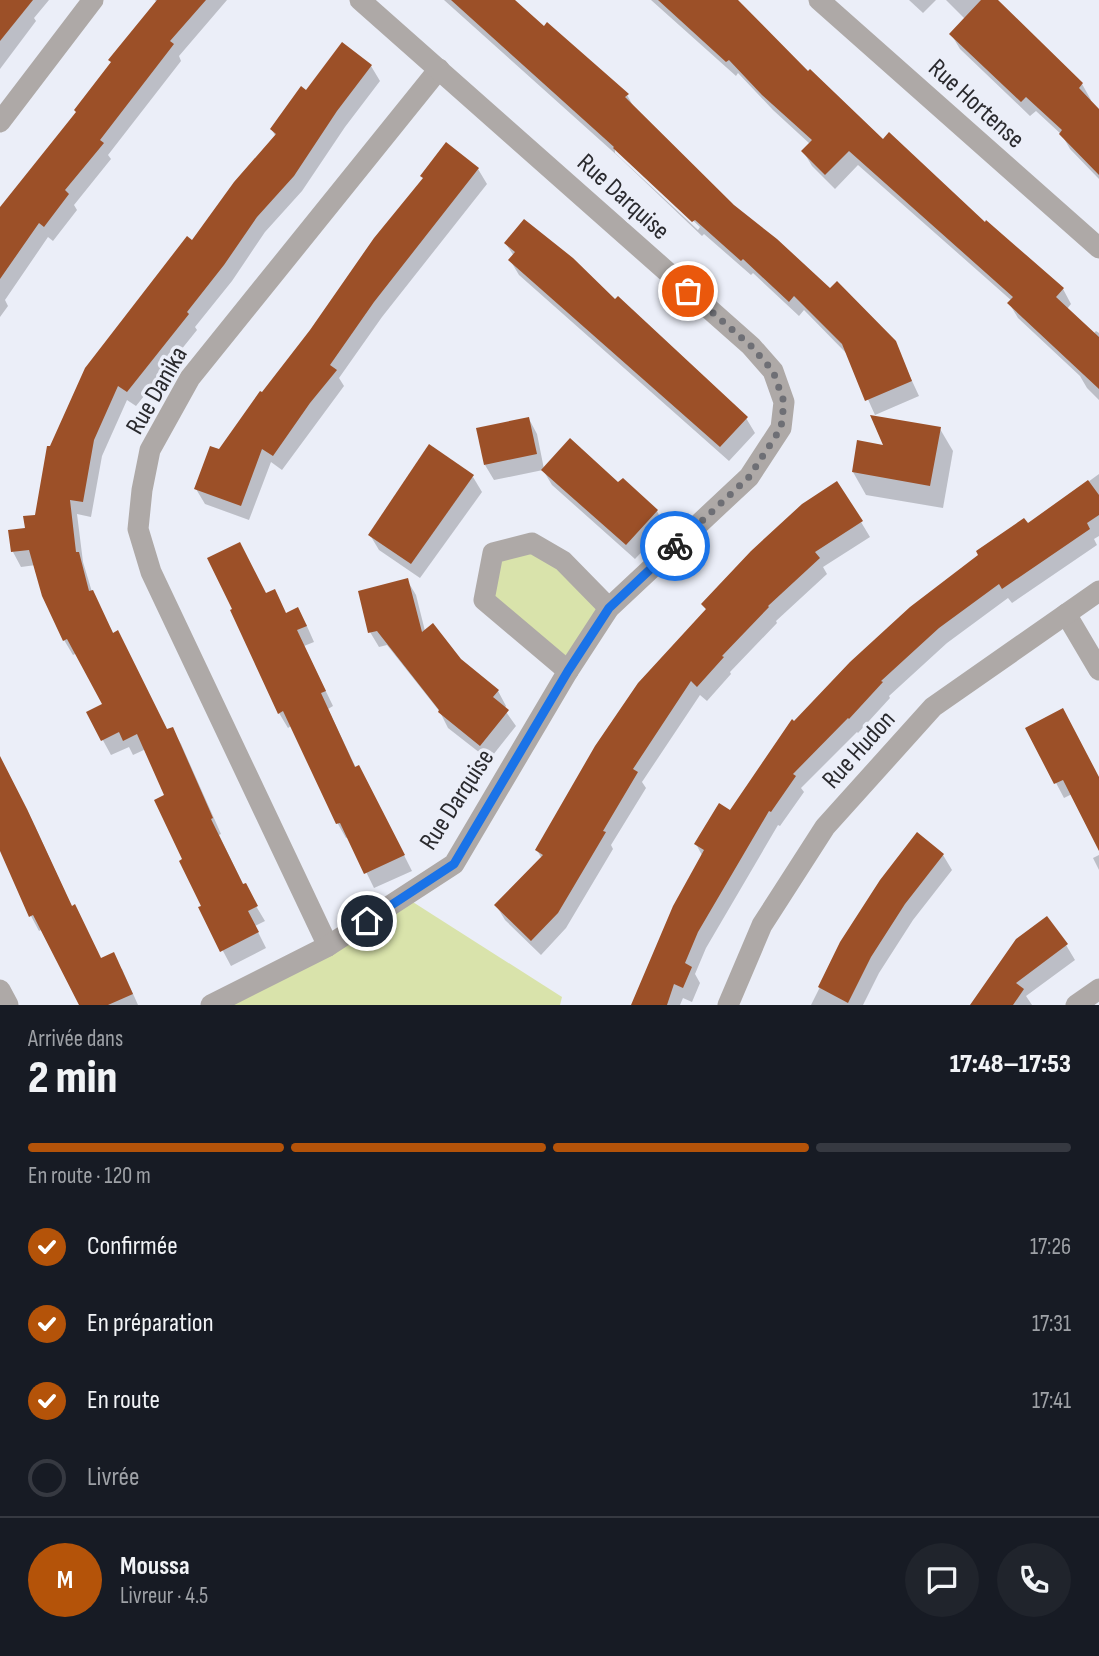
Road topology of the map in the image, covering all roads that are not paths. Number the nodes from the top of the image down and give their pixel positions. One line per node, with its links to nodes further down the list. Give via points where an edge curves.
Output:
1 (93, 0): 5 (street)
2 (360, 0): 4 (street, Rue Darquise)
3 (819, 0): 6 (street, Rue Hortense)
4 (439, 69): 8 (street, Rue Darquise, via 751,346 773,371 784,402 781,428 749,477); 12 (street, Rue Danika, via 190,378 150,450 142,490 138,529 151,572)
5 (0, 122)
6 (1099, 248)
7 (1099, 591): 9 (street, Rue Hudon)
8 (609, 608): 11 (street, Rue Darquise); 11 (street, via 562,561 532,543 493,553 484,600)
9 (1066, 614): 10 (street); 17 (street, Rue Hudon, via 933,707 825,827 762,925)
10 (1099, 670)
11 (568, 671): 12 (street, Rue Darquise, via 454,864)
12 (328, 946): 16 (street, Rue Darquise)
13 (1099, 989): 18 (street)
14 (0, 990): 15 (street)
15 (8, 1005)
16 (211, 1005)
17 (728, 1005)
18 (1076, 1005)

